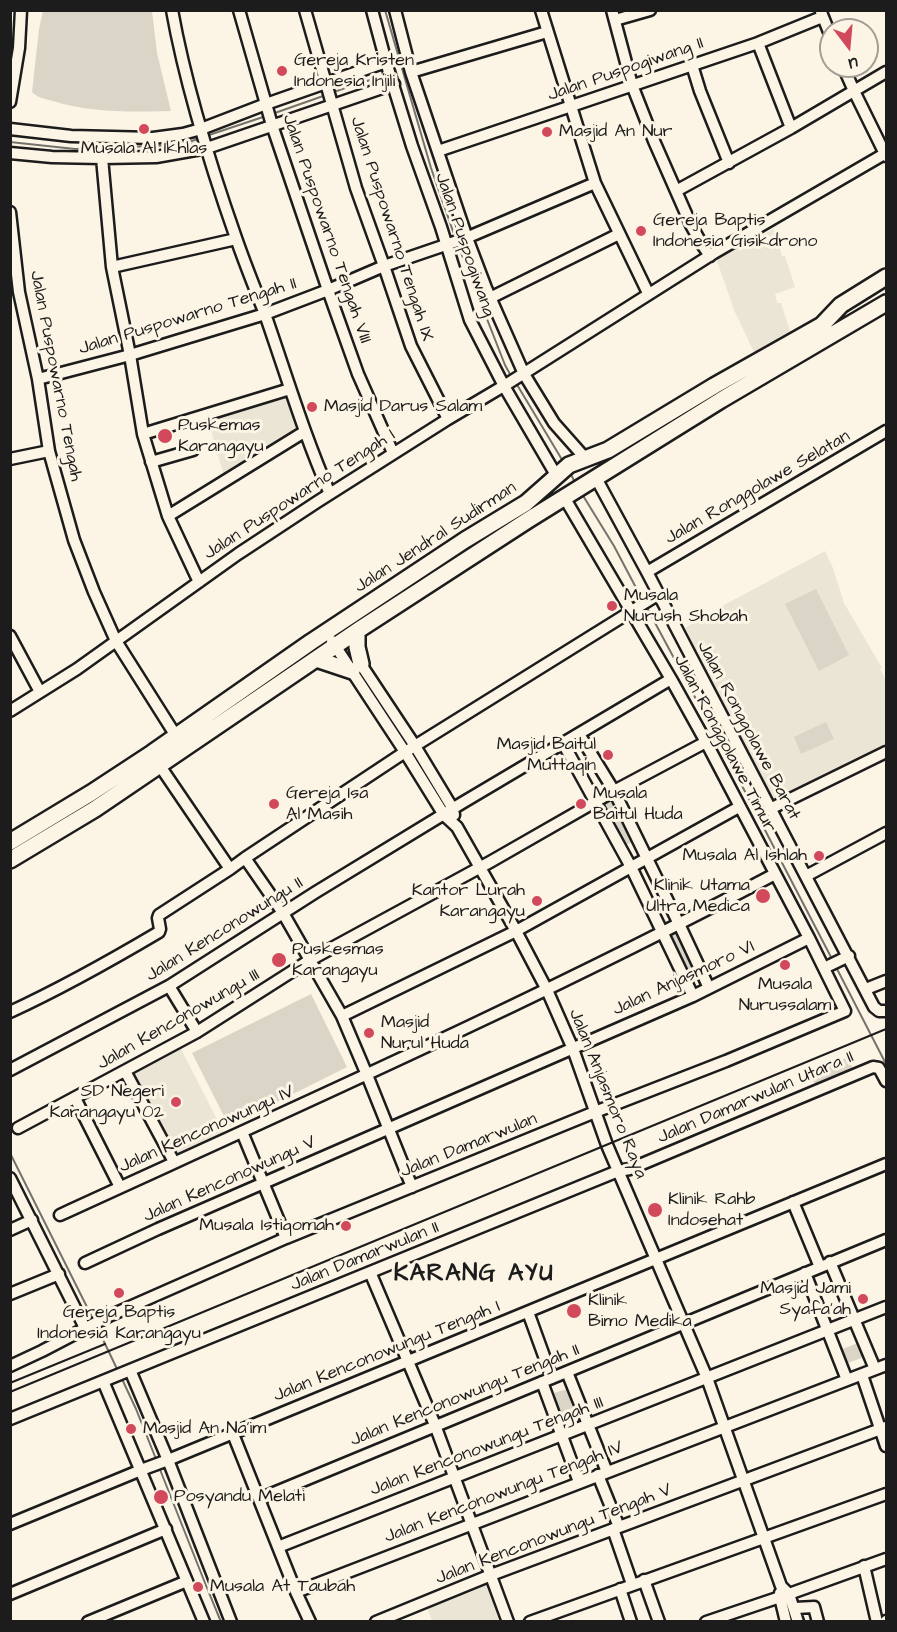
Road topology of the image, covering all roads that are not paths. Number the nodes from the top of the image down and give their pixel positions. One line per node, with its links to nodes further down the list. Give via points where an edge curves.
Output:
1 (172, 10): 29 (street)
2 (239, 10): 24 (street, Jalan Puspowarno Tengah VIII)
3 (305, 10): 20 (street, Jalan Puspowarno Tengah IX)
4 (395, 10): 15 (street, Jalan Puspogiwang)
5 (541, 10): 11 (street)
6 (650, 10): 10 (street)
7 (378, 12): 13 (street, Jalan Puspogiwang)
8 (17, 13): 22 (street, via 19,48)
9 (821, 14): 12 (street, Jalan Puspogiwang II)
10 (613, 15): 19 (street)
11 (547, 32): 15 (street); 25 (street)
12 (758, 44): 14 (street, Jalan Puspogiwang II); 27 (street)
13 (387, 64): 18 (street, Jalan Puspogiwang); 20 (street)
14 (692, 65): 19 (street, Jalan Puspogiwang II); 35 (street)
15 (411, 72): 31 (street, Jalan Puspogiwang)
16 (886, 72): 21 (street)
17 (848, 78): 21 (street)
18 (394, 83): 23 (street); 42 (street, Jalan Puspogiwang)
19 (632, 85): 25 (street, Jalan Puspogiwang II); 37 (street)
20 (326, 86): 23 (street, Jalan Puspowarno Tengah IX); 24 (street)
21 (854, 91): 27 (street); 33 (street)
22 (10, 102)
23 (332, 104): 26 (street); 44 (street, Jalan Puspowarno Tengah IX)
24 (266, 105): 26 (street, Jalan Puspowarno Tengah VIII); 29 (street)
25 (571, 106): 31 (street, Jalan Puspogiwang II); 36 (street)
26 (272, 124): 30 (street); 48 (street, Jalan Puspowarno Tengah VIII)
27 (791, 128): 35 (street)
28 (10, 129): 29 (street, via 71,136 153,138)
29 (202, 130): 30 (street)
30 (206, 146): 34 (street, via 156,157); 41 (street)
31 (438, 151): 40 (street, Jalan Puspogiwang)
32 (10, 153): 34 (street)
33 (886, 154): 43 (street, Jalan Puspowarno Tengah I)
34 (102, 158): 45 (street)
35 (729, 163): 37 (street)
36 (595, 183): 39 (street); 40 (street, Jalan Puspowarno Tengah II)
37 (676, 191): 43 (street)
38 (10, 212): 49 (street, Jalan Puspowarno Tengah)
39 (619, 234): 50 (street); 51 (street)
40 (466, 238): 42 (street, Jalan Puspowarno Tengah II); 51 (street, Jalan Puspogiwang)
41 (236, 239): 45 (street); 53 (street)
42 (448, 244): 44 (street, Jalan Puspowarno Tengah II); 58 (street, Jalan Puspogiwang, via 470,320)
43 (710, 256): 50 (street, Jalan Puspowarno Tengah I)
44 (384, 266): 48 (street, Jalan Puspowarno Tengah II); 60 (street, Jalan Puspowarno Tengah IX, via 411,346)
45 (112, 267): 55 (street)
46 (886, 278): 54 (highway, Jalan Jendral Sudirman, via 841,305)
47 (886, 289): 54 (highway)
48 (328, 290): 53 (street, Jalan Puspowarno Tengah II); 66 (street, Jalan Puspowarno Tengah VIII, via 358,374)
49 (15, 292): 57 (street, Jalan Puspowarno Tengah)
50 (648, 293): 56 (street, Jalan Puspowarno Tengah I)
51 (490, 298): 56 (street, Jalan Puspogiwang)
52 (886, 303): 71 (highway, Jalan Jendral Sudirman)
53 (265, 314): 55 (street, Jalan Puspowarno Tengah II); 59 (street)
54 (822, 325): 68 (highway, Jalan Jendral Sudirman, via 608,450)
55 (130, 355): 57 (street, Jalan Puspowarno Tengah II); 63 (street)
56 (522, 375): 58 (street, Jalan Puspowarno Tengah I); 68 (street, Jalan Puspogiwang)
57 (38, 379): 65 (street, Jalan Puspowarno Tengah)
58 (506, 385): 60 (street, Jalan Puspowarno Tengah I); 70 (street, Jalan Puspogiwang)
59 (290, 389): 61 (street); 63 (street)
60 (448, 419): 66 (street, Jalan Puspowarno Tengah I)
61 (304, 432): 72 (street); 74 (street)
62 (886, 432): 75 (street, Jalan Ronggolawe Selatan)
63 (143, 434): 69 (street)
64 (193, 450): 69 (street)
65 (49, 451): 67 (street); 82 (street, Jalan Puspowarno Tengah, via 74,540)
66 (393, 453): 72 (street, Jalan Puspowarno Tengah I)
67 (10, 459)
68 (583, 459): 70 (highway, Jalan Jendral Sudirman)
69 (151, 462): 74 (street)
70 (558, 474): 79 (highway, Jalan Jendral Sudirman, via 526,503)
71 (594, 480): 73 (highway, Jalan Jendral Sudirman); 75 (street, Jalan Ronggolawe Barat)
72 (330, 494): 76 (street, Jalan Puspowarno Tengah I)
73 (568, 495): 78 (street, Jalan Ronggolawe Timur); 81 (highway, Jalan Jendral Sudirman)
74 (168, 516): 76 (street)
75 (647, 572): 77 (street, Jalan Ronggolawe Barat)
76 (199, 582): 82 (street, Jalan Puspowarno Tengah I)
77 (656, 596): 78 (street); 98 (street, Jalan Ronggolawe Barat)
78 (634, 610): 85 (street, Jalan Ronggolawe Timur); 92 (street)
79 (331, 629): 81 (street, Jalan Anjasmoro Raya); 89 (highway, Jalan Jendral Sudirman)
80 (10, 636): 86 (street)
81 (346, 639): 83 (highway, Jalan Jendral Sudirman); 84 (street, Jalan Anjasmoro Raya); 84 (highway, via 357,647)
82 (116, 641): 86 (street, Jalan Puspowarno Tengah I); 89 (street, Jalan Puspowarno Tengah)
83 (316, 659): 84 (highway); 94 (highway, Jalan Jendral Sudirman)
84 (357, 668): 92 (street, Jalan Anjasmoro Raya)
85 (671, 679): 88 (street, Jalan Kenconowungu II); 90 (street, Jalan Ronggolawe Timur)
86 (40, 692): 87 (street, Jalan Puspowarno Tengah I)
87 (10, 711)
88 (579, 734): 91 (street, Jalan Kenconowungu II); 95 (street)
89 (176, 736): 101 (highway, Jalan Jendral Sudirman)
90 (706, 742): 95 (street, Jalan Kenconowungu III); 97 (street, Jalan Ronggolawe Timur)
91 (563, 743): 96 (street); 99 (street, Jalan Kenconowungu II)
92 (410, 749): 99 (street, Jalan Anjasmoro Raya); 102 (street)
93 (886, 752): 98 (street)
94 (160, 766): 104 (highway, Jalan Jendral Sudirman); 107 (street)
95 (614, 791): 96 (street, Jalan Kenconowungu III); 103 (street)
96 (596, 802): 105 (street, Jalan Kenconowungu III); 106 (street)
97 (739, 807): 103 (street); 108 (street, Jalan Ronggolawe Timur)
98 (770, 809): 109 (street, Jalan Ronggolawe Barat)
99 (448, 812): 105 (street, Jalan Anjasmoro Raya); 110 (street, Jalan Kenconowungu II)
100 (886, 833): 109 (street)
101 (10, 842)
102 (245, 858): 107 (street); 110 (street)
103 (647, 858): 106 (street); 111 (street)
104 (10, 860)
105 (481, 867): 112 (street, Jalan Anjasmoro Raya); 116 (street, Jalan Kenconowungu III)
106 (631, 867): 112 (street); 113 (street)
107 (230, 869): 126 (street, via 159,915 159,932)
108 (775, 874): 111 (street); 114 (street, Jalan Ronggolawe Timur)
109 (806, 876): 115 (street, Jalan Ronggolawe Barat)
110 (283, 913): 116 (street); 119 (street, Jalan Kenconowungu II)
111 (679, 924): 113 (street); 120 (street)
112 (516, 931): 121 (street, Jalan Anjasmoro Raya); 127 (street)
113 (662, 933): 121 (street); 123 (street)
114 (809, 938): 117 (street, Jalan Ronggolawe Timur); 120 (street, Jalan Anjasmoro VI)
115 (847, 957): 117 (street); 122 (street, Jalan Ronggolawe Barat)
116 (310, 960): 127 (street); 128 (street, Jalan Kenconowungu III)
117 (826, 967): 124 (street, Jalan Ronggolawe Timur)
118 (886, 981): 122 (street)
119 (169, 986): 128 (street); 130 (street, Jalan Kenconowungu II)
120 (709, 988): 123 (street, Jalan Anjasmoro VI)
121 (546, 990): 129 (street, Jalan Anjasmoro Raya); 132 (street)
122 (868, 994): 125 (street, via 876,1010)
123 (693, 996): 129 (street, Jalan Anjasmoro VI)
124 (845, 1011): 135 (street, Jalan Damarwulan)
125 (886, 1011)
126 (10, 1012)
127 (342, 1016): 132 (street)
128 (197, 1032): 131 (street, Jalan Kenconowungu III)
129 (573, 1049): 135 (street, Jalan Anjasmoro Raya); 137 (street, Jalan Anjasmoro VI)
130 (10, 1070)
131 (125, 1071): 134 (street, Jalan Kenconowungu III); 139 (street)
132 (367, 1075): 137 (street); 138 (street, Jalan Kenconowungu IV)
133 (886, 1081): 141 (street, Jalan Damarwulan Utara II, via 879,1068 873,1066)
134 (75, 1098): 136 (street, Jalan Kenconowungu III); 144 (street)
135 (595, 1112): 141 (street, Jalan Anjasmoro Raya); 145 (street, Jalan Damarwulan)
136 (18, 1128)
137 (389, 1129): 143 (street, Jalan Kenconowungu V); 145 (street)
138 (242, 1132): 139 (street, Jalan Kenconowungu IV); 143 (street)
139 (174, 1162): 144 (street, Jalan Kenconowungu IV)
140 (886, 1164): 146 (street, Jalan Kenconowungu Tengah I)
141 (618, 1171): 152 (street, Jalan Anjasmoro Raya); 155 (street, Jalan Damarwulan II)
142 (10, 1178): 148 (street)
143 (263, 1182): 150 (street); 153 (street, Jalan Kenconowungu V)
144 (120, 1187): 147 (street, Jalan Kenconowungu IV)
145 (412, 1187): 150 (street, Jalan Damarwulan)
146 (793, 1203): 152 (street, Jalan Kenconowungu Tengah I); 154 (street)
147 (60, 1215)
148 (32, 1220): 149 (street); 157 (street)
149 (10, 1230)
150 (286, 1238): 163 (street, Jalan Damarwulan)
151 (886, 1240): 154 (street, Jalan Kenconowungu Tengah II)
152 (657, 1259): 160 (street, Jalan Kenconowungu Tengah I); 162 (street, Jalan Anjasmoro Raya)
153 (85, 1263)
154 (825, 1264): 156 (street, Jalan Kenconowungu Tengah II); 161 (street)
155 (370, 1272): 165 (street); 170 (street, Jalan Damarwulan II)
156 (805, 1273): 162 (street, Jalan Kenconowungu Tengah II); 164 (street)
157 (59, 1274): 158 (street); 163 (street)
158 (10, 1294)
159 (886, 1307): 161 (street, Jalan Kenconowungu Tengah III)
160 (528, 1312): 165 (street, Jalan Kenconowungu Tengah I); 173 (street)
161 (853, 1320): 164 (street, Jalan Kenconowungu Tengah III); 168 (street)
162 (684, 1323): 169 (street, Jalan Kenconowungu Tengah II); 172 (street, Jalan Anjasmoro Raya)
163 (87, 1328): 167 (street, Jalan Damarwulan)
164 (828, 1330): 172 (street, Jalan Kenconowungu Tengah III); 174 (street)
165 (409, 1361): 177 (street); 181 (street, Jalan Kenconowungu Tengah I)
166 (886, 1365): 168 (street, Jalan Kenconowungu Tengah IV)
167 (10, 1366)
168 (875, 1369): 171 (street, Jalan Kenconowungu Tengah IV)
169 (567, 1372): 173 (street, Jalan Kenconowungu Tengah II); 178 (street)
170 (123, 1373): 175 (street, Jalan Damarwulan II); 184 (street)
171 (862, 1375): 174 (street, Jalan Kenconowungu Tengah IV); 180 (street)
172 (707, 1378): 178 (street, Jalan Kenconowungu Tengah III); 179 (street, Jalan Anjasmoro Raya)
173 (547, 1380): 177 (street, Jalan Kenconowungu Tengah II); 182 (street)
174 (847, 1380): 179 (street, Jalan Kenconowungu Tengah IV)
175 (104, 1381): 176 (street, Jalan Damarwulan II); 185 (street)
176 (10, 1419)
177 (435, 1425): 187 (street); 191 (street, Jalan Kenconowungu Tengah II)
178 (587, 1425): 182 (street, Jalan Kenconowungu Tengah III); 186 (street)
179 (725, 1426): 186 (street, Jalan Kenconowungu Tengah IV); 188 (street, Jalan Anjasmoro Raya)
180 (884, 1428): 183 (street); 188 (street, Jalan Kenconowungu Tengah V)
181 (232, 1434): 184 (street, Jalan Kenconowungu Tengah I); 191 (street)
182 (562, 1435): 187 (street, Jalan Kenconowungu Tengah III); 189 (street)
183 (886, 1446)
184 (165, 1461): 185 (street, Jalan Kenconowungu Tengah I); 213 (street)
185 (146, 1468): 192 (street, Jalan Kenconowungu Tengah I); 195 (street)
186 (602, 1473): 189 (street, Jalan Kenconowungu Tengah IV); 194 (street)
187 (454, 1477): 193 (street); 197 (street, Jalan Kenconowungu Tengah III)
188 (744, 1480): 194 (street, Jalan Kenconowungu Tengah V); 196 (street, Jalan Anjasmoro Raya)
189 (579, 1482): 193 (street, Jalan Kenconowungu Tengah IV)
190 (886, 1494): 196 (street)
191 (259, 1499): 197 (street)
192 (10, 1524)
193 (471, 1524): 200 (street); 206 (street, Jalan Kenconowungu Tengah IV)
194 (616, 1528): 200 (street, Jalan Kenconowungu Tengah V); 203 (street)
195 (166, 1530): 202 (street); 208 (street)
196 (765, 1537): 201 (street); 207 (street, Jalan Anjasmoro Raya)
197 (278, 1547): 206 (street)
198 (886, 1559): 199 (street)
199 (864, 1566): 204 (street); 224 (street)
200 (491, 1575): 215 (street, Jalan Kenconowungu Tengah V); 216 (street)
201 (644, 1580): 203 (street); 219 (street)
202 (187, 1581): 211 (street); 212 (street)
203 (632, 1584): 205 (street)
204 (809, 1587): 207 (street); 209 (street)
205 (620, 1589): 217 (street); 218 (street)
206 (296, 1592): 214 (street)
207 (783, 1592): 210 (street, Jalan Anjasmoro Raya); 220 (street); 221 (street, Jalan Anjasmoro Raya)
208 (10, 1594)
209 (814, 1607): 210 (street); 223 (street)
210 (795, 1608): 222 (street, Jalan Anjasmoro Raya)
211 (88, 1622)
212 (204, 1622)
213 (231, 1622)
214 (310, 1622)
215 (376, 1622)
216 (508, 1622)
217 (530, 1622)
218 (631, 1622)
219 (659, 1622)
220 (706, 1622)
221 (786, 1622)
222 (798, 1622)
223 (818, 1622)
224 (876, 1622)

